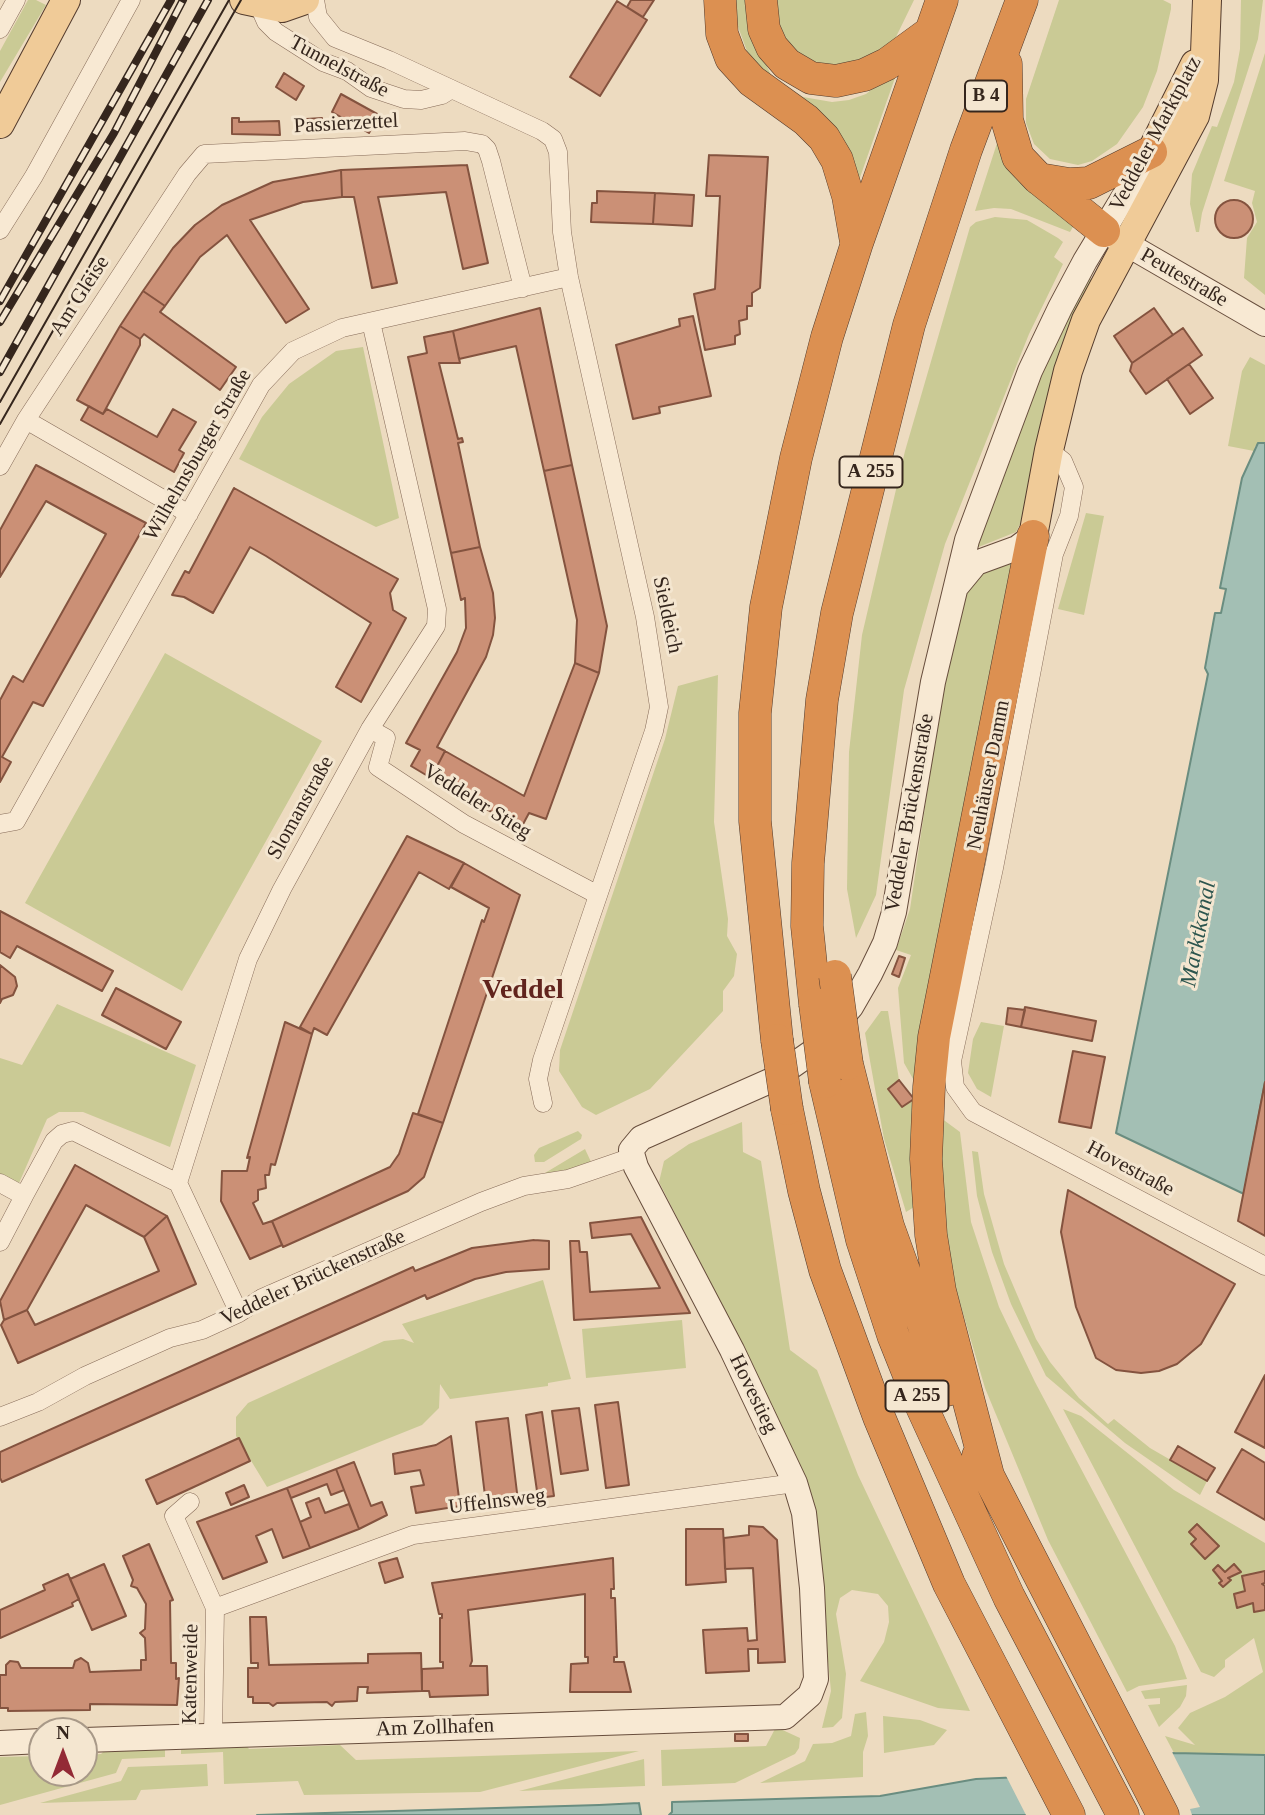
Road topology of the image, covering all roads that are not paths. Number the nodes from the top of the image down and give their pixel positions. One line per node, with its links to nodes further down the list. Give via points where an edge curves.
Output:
1 (16, 0): 12 (street)
2 (66, 0): 17 (main road)
3 (131, 0): 23 (street)
4 (304, 0): 11 (main road, via 282,8)
5 (315, 0): 16 (street, Tunnelstraße, via 318,17 335,38)
6 (720, 0): 25 (highway, via 722,34 731,58 752,81 806,120 837,160)
7 (761, 0): 13 (highway, via 764,29 772,47 787,64 811,78 836,81 864,75)
8 (942, 0): 13 (highway)
9 (1022, 0): 15 (highway, B 4)
10 (1207, 0): 14 (main road, Veddeler Marktplatz)
11 (252, 3): 16 (street, Tunnelstraße, via 275,32 371,88 421,100)
12 (0, 29)
13 (928, 34): 25 (highway, A 255)
14 (1208, 36): 20 (main road, Veddeler Marktplatz); 24 (main road, Veddeler Marktplatz, via 1195,116)
15 (1007, 41): 19 (highway, B 4); 22 (highway, via 1008,132 1018,157)
16 (450, 90): 18 (street, Tunnelstraße)
17 (0, 124)
18 (542, 131): 26 (street, Sieldeich, via 553,139 558,152)
19 (966, 150): 37 (highway, A 255, via 909,325 837,613 822,701)
20 (1152, 152): 22 (highway, via 1090,183); 24 (street, Veddeler Marktplatz)
21 (204, 154): 27 (street, Passierzettel, via 465,141 482,144); 30 (street, Am Gleise)
22 (1038, 178): 24 (highway)
23 (0, 230)
24 (1115, 238): 29 (street, Peutestraße); 31 (main road, via 1069,372); 35 (street, Veddeler Brückenstraße, via 1084,261 1030,371 967,540)
25 (857, 243): 61 (highway, A 255, bridge, via 796,458 766,607 755,713 755,821 777,1040 811,1217 852,1349 949,1584)
26 (569, 277): 27 (street, Wilhelmsburger Straße); 39 (street, Sieldeich, via 659,697 654,731)
27 (523, 288): 28 (street, Wilhelmsburger Straße)
28 (371, 322): 33 (street, Wilhelmsburger Straße, via 342,328 293,351 261,385); 36 (street, Slomanstraße, via 437,609 436,626)
29 (1265, 324)
30 (26, 420): 32 (street, Am Gleise); 33 (street)
31 (1049, 450): 34 (main road); 42 (street, Neuhäuser Damm, via 1063,461 1074,487 1069,516 1054,554 953,1061 955,1087)
32 (0, 466)
33 (189, 514): 38 (street, Wilhelmsburger Straße, via 38,785 16,821)
34 (1033, 536): 35 (street, Veddeler Brückenstraße, via 1017,548 976,563); 52 (highway, via 934,1037 929,1087 926,1159 931,1234 940,1291)
35 (957, 587): 43 (street, Veddeler Brückenstraße, via 933,682 894,912 875,964 851,1007 811,1052 772,1080 637,1141)
36 (370, 729): 39 (street, Veddeler Stieg, via 386,737 379,767 464,824); 45 (street, Slomanstraße, via 248,959)
37 (815, 802): 40 (highway, bridge, via 835,976); 40 (highway, A 255, bridge, via 807,926 815,1004)
38 (0, 824)
39 (598, 895): 41 (street, Sieldeich, via 539,1069)
40 (836, 1073): 52 (highway, via 917,1311); 62 (highway, A 255, via 845,1178 893,1335 953,1480)
41 (543, 1103)
42 (973, 1112): 48 (street, Hovestraße)
43 (632, 1157): 49 (street, Veddeler Brückenstraße, via 481,1202 262,1298); 53 (street, Hovestieg)
44 (0, 1183): 46 (street)
45 (178, 1183): 46 (street, via 73,1131 54,1142); 49 (street)
46 (24, 1196): 47 (street)
47 (0, 1242)
48 (1265, 1266)
49 (239, 1313): 51 (street, Veddeler Brückenstraße, via 170,1338)
50 (0, 1396): 51 (street)
51 (4, 1415)
52 (988, 1475): 63 (highway)
53 (795, 1483): 55 (street, Uffelnsweg, via 413,1535); 56 (street, Hovestieg, via 804,1513 811,1576 816,1678 810,1695)
54 (190, 1502): 55 (street, Katenweide, via 178,1510 175,1520)
55 (215, 1608): 57 (street, Katenweide)
56 (785, 1717): 57 (street, Am Zollhafen)
57 (213, 1736): 58 (street, Am Zollhafen)
58 (98, 1740)
59 (28, 1742): 60 (street)
60 (0, 1743)
61 (1069, 1815)
62 (1123, 1815)
63 (1163, 1815)

